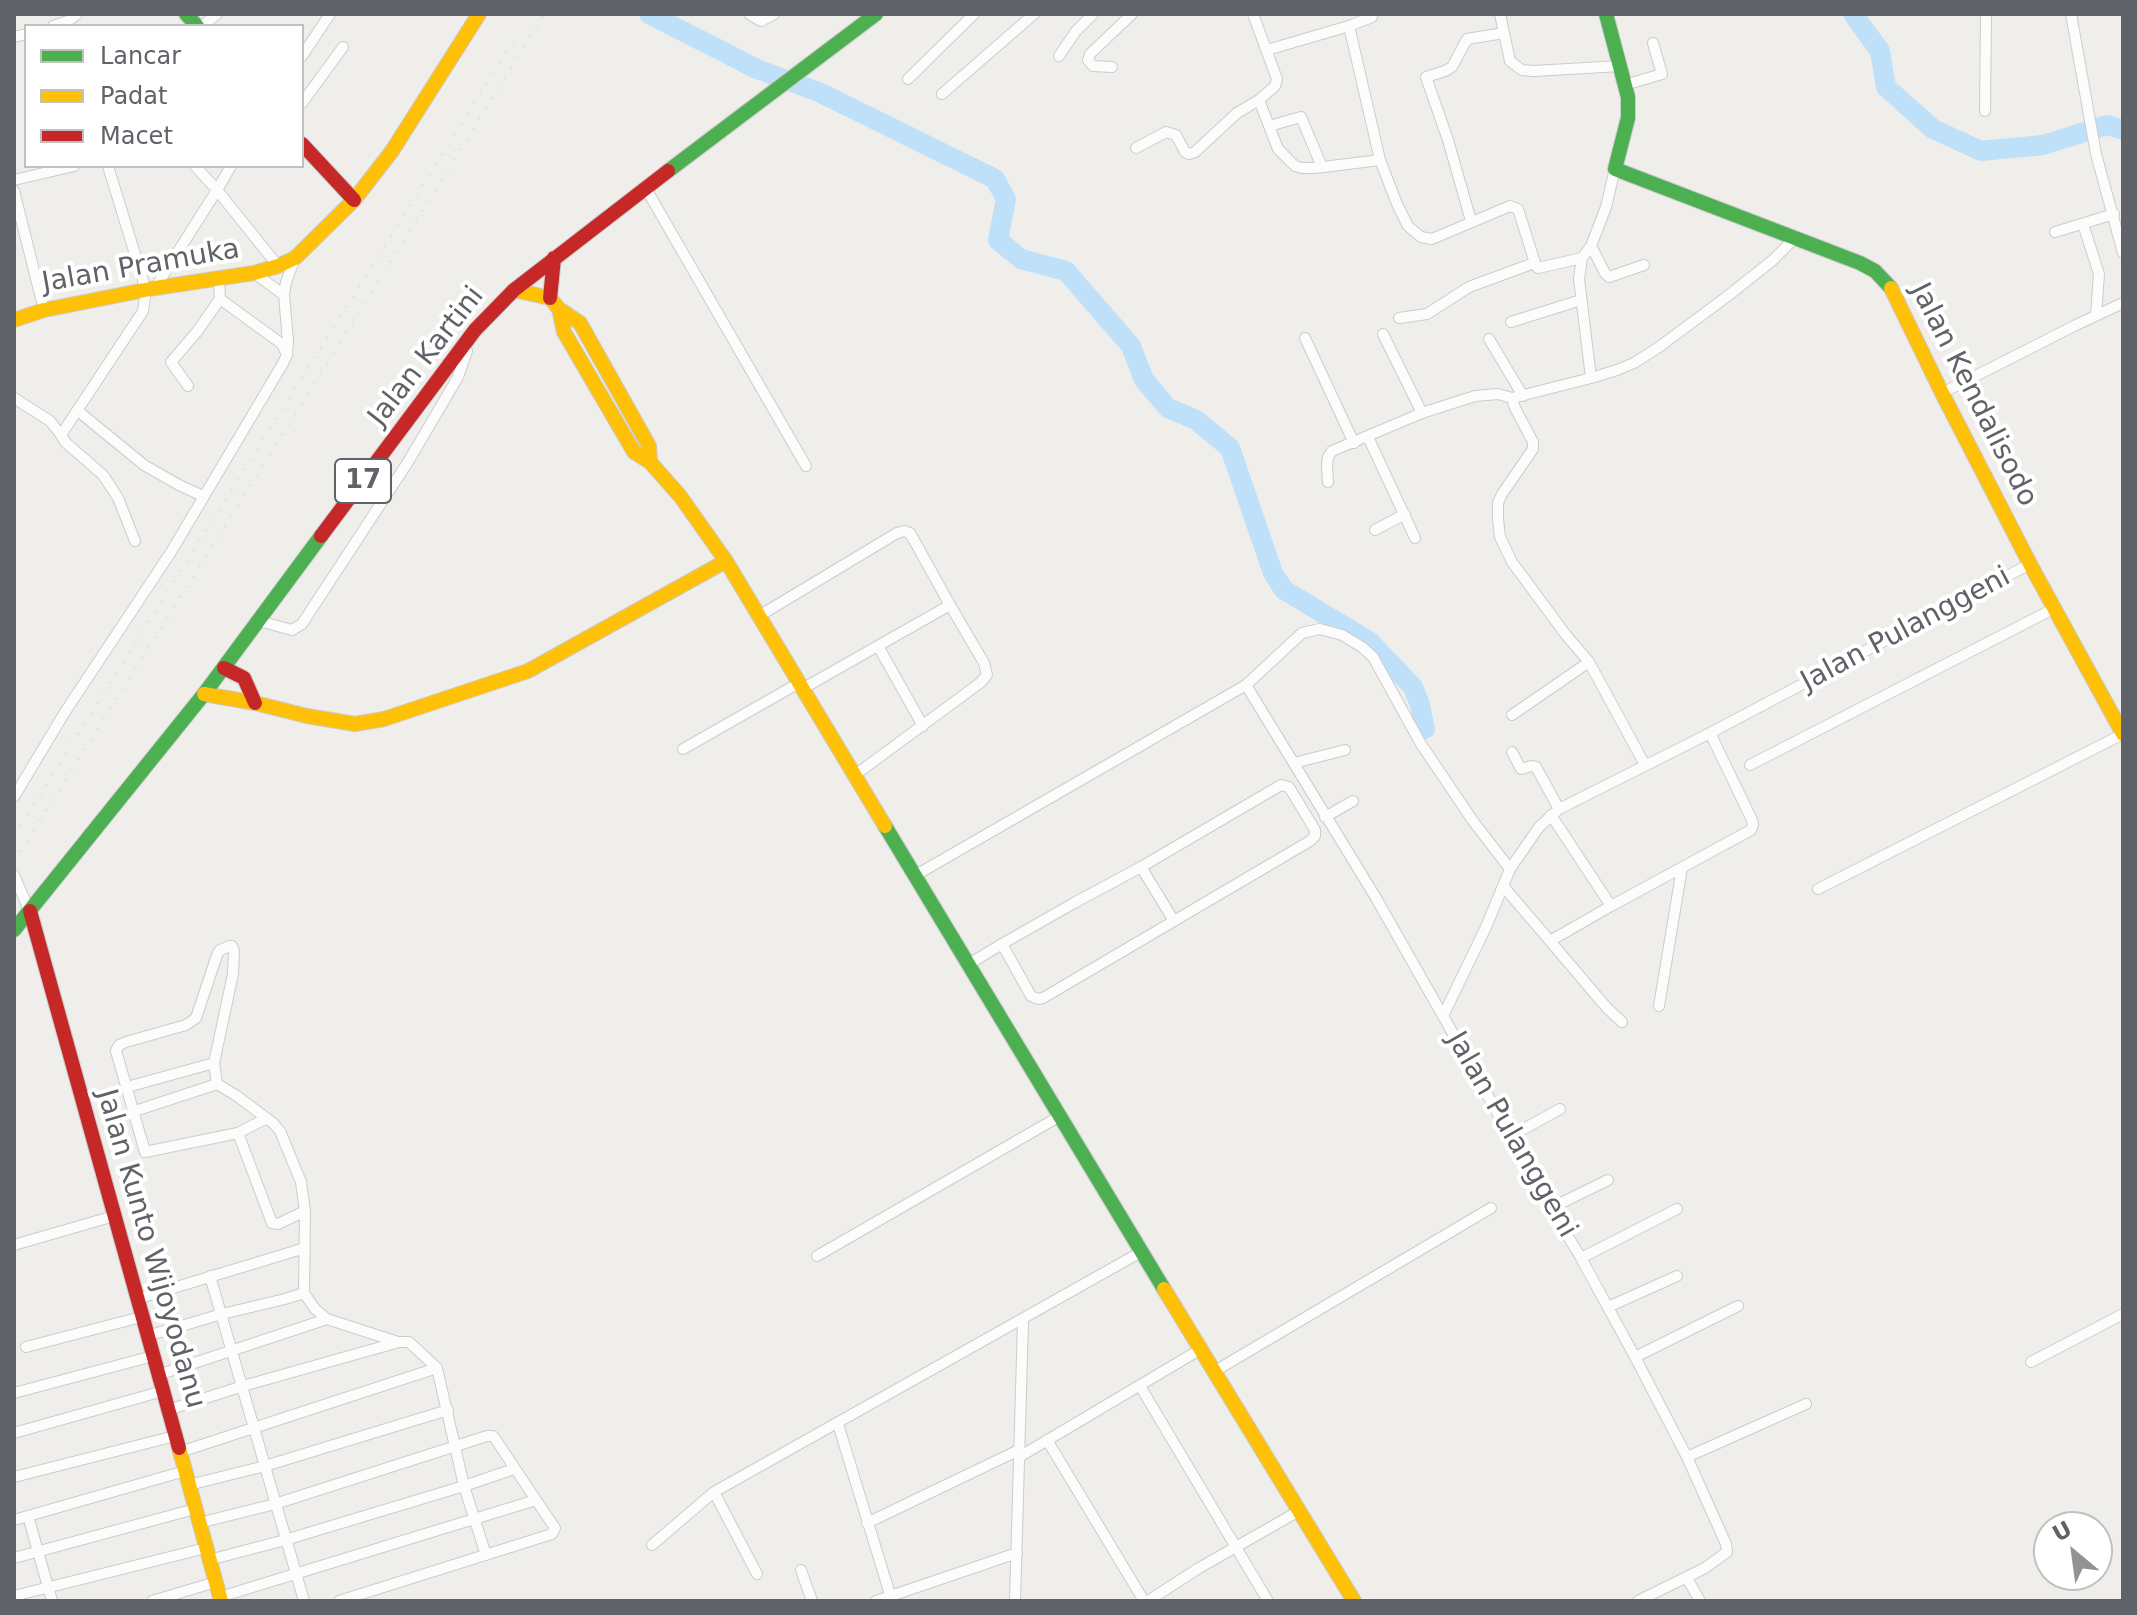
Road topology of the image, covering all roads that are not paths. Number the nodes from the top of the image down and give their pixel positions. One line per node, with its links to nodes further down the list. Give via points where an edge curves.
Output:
1 (330, 14): 21 (street)
2 (479, 14): 45 (main road, Jalan Pramuka, via 392,151)
3 (749, 14): 4 (street, via 761,21)
4 (774, 14)
5 (876, 14): 42 (main road, Jalan Kartini / 17)
6 (974, 14): 25 (street)
7 (1034, 14): 27 (street)
8 (1093, 14): 22 (street)
9 (1132, 14): 24 (street, via 1090,54 1093,66)
10 (1253, 14): 20 (street)
11 (1500, 14): 17 (street)
12 (1606, 14): 23 (main road)
13 (1986, 14): 30 (street)
14 (2071, 14): 46 (street, via 2087,115)
15 (1372, 17): 16 (street)
16 (1349, 26): 20 (street); 34 (street)
17 (1504, 33): 23 (street, via 1510,61 1522,70); 47 (street, via 1468,38 1449,69 1426,77)
18 (1653, 43): 26 (street, via 1662,74)
19 (343, 47): 28 (street)
20 (1267, 50): 29 (street, via 1277,79)
21 (304, 53)
22 (1059, 56)
23 (1620, 66): 26 (main road)
24 (1112, 67)
25 (908, 79)
26 (1625, 85): 40 (main road, via 1628,118)
27 (942, 94)
28 (304, 100)
29 (1259, 100): 31 (street); 33 (street, via 1195,152 1185,152 1176,135 1166,132)
30 (1985, 111)
31 (1269, 126): 35 (street, via 1287,159 1302,168); 35 (street, via 1301,117)
32 (304, 146): 45 (main road)
33 (1136, 148)
34 (1380, 160): 35 (street); 47 (street, via 1408,226 1421,237 1432,239)
35 (1322, 167)
36 (65, 168): 41 (street)
37 (109, 168): 61 (street)
38 (197, 168): 43 (street)
39 (230, 168): 43 (street)
40 (1615, 169): 50 (main road, Jalan Kendalisodo); 51 (street)
41 (14, 180)
42 (645, 187): 54 (main road, Jalan Kartini / 17); 91 (street)
43 (217, 190): 58 (street); 61 (street)
44 (14, 191): 68 (street)
45 (354, 200): 53 (main road, Jalan Pramuka)
46 (2114, 214): 48 (street); 52 (street)
47 (1471, 221): 56 (street, via 1505,208 1518,209)
48 (2083, 224): 49 (street); 69 (street, via 2099,274)
49 (2055, 232)
50 (1795, 238): 80 (street, via 1659,347 1626,367); 82 (main road, Jalan Kendalisodo, via 1860,263 1886,282)
51 (1591, 246): 55 (street); 57 (street, via 1609,277)
52 (2123, 253)
53 (295, 258): 58 (main road, Jalan Pramuka); 63 (street)
54 (554, 258): 62 (main road, Jalan Kartini / 17); 67 (main road)
55 (1582, 258): 56 (street, via 1538,268); 65 (street)
56 (1534, 263): 70 (street, via 1469,287 1427,314)
57 (1644, 265)
58 (278, 266): 59 (main road, Jalan Pramuka)
59 (254, 273): 60 (main road, Jalan Pramuka); 63 (street)
60 (219, 279): 61 (main road, Jalan Pramuka); 64 (street)
61 (151, 289): 68 (main road, Jalan Pramuka); 85 (street, via 143,311)
62 (514, 290): 67 (main road); 74 (main road, Jalan Kartini / 17)
63 (284, 295): 79 (street)
64 (220, 299): 79 (street, via 282,344); 81 (street, via 171,362)
65 (1581, 300): 72 (street); 80 (street)
66 (2123, 303): 69 (street)
67 (554, 304): 73 (main road); 75 (main road)
68 (44, 310): 71 (main road, Jalan Pramuka)
69 (2096, 315): 82 (street)
70 (1399, 318)
71 (14, 320)
72 (1511, 322)
73 (580, 323): 75 (main road); 90 (main road, via 649,446)
74 (475, 330): 103 (main road, Jalan Kartini / 17); 103 (street, via 458,377 302,624 292,630)
75 (564, 332): 90 (main road, via 634,452)
76 (1383, 334): 86 (street)
77 (1305, 338): 89 (street)
78 (1489, 339): 83 (street)
79 (287, 355): 93 (street)
80 (1591, 378): 83 (street)
81 (188, 386)
82 (1942, 393): 99 (main road, Jalan Kendalisodo)
83 (1517, 397): 86 (street, via 1475,396); 105 (street, via 1515,408 1533,449 1498,503 1500,537 1512,562)
84 (14, 398): 87 (street, via 50,421)
85 (78, 411): 87 (street); 93 (street, via 144,465)
86 (1422, 413): 88 (street)
87 (61, 435): 97 (street, via 103,475)
88 (1368, 437): 89 (street); 94 (street)
89 (1354, 443): 92 (street, via 1332,451)
90 (650, 462): 98 (main road)
91 (806, 466)
92 (1328, 482)
93 (203, 496): 122 (street)
94 (1405, 514): 95 (street); 96 (street)
95 (1375, 530)
96 (1415, 538)
97 (135, 541)
98 (726, 561): 102 (main road); 110 (main road, via 528,671 384,719 355,724)
99 (2030, 564): 101 (main road, Jalan Kendalisodo); 113 (street, Jalan Pulanggeni)
100 (950, 605): 102 (street, via 910,533 904,531); 104 (street); 112 (street, via 987,675)
101 (2055, 608): 114 (main road, Jalan Kendalisodo); 120 (street)
102 (759, 616): 108 (main road)
103 (259, 621): 106 (main road, Jalan Kartini / 17)
104 (878, 646): 108 (street); 112 (street)
105 (1589, 662): 111 (street); 119 (street)
106 (224, 668): 109 (main road, Jalan Kartini / 17); 110 (main road, via 244,678)
107 (1246, 685): 118 (street); 129 (street); 130 (street, via 1302,633 1320,629 1362,647 1373,657)
108 (801, 686): 115 (street); 121 (main road)
109 (204, 694): 110 (main road); 133 (main road, Jalan Kartini / 17)
110 (255, 703)
111 (1512, 715)
112 (923, 726): 121 (street)
113 (1710, 733): 119 (street, Jalan Pulanggeni); 127 (street, via 1753,825)
114 (2123, 734): 131 (street)
115 (683, 749)
116 (1345, 750): 118 (street)
117 (1512, 752): 124 (street, via 1521,769 1536,767)
118 (1294, 763): 125 (street)
119 (1645, 765): 124 (street, Jalan Pulanggeni)
120 (1750, 765)
121 (855, 775): 129 (main road)
122 (14, 797)
123 (1353, 801): 125 (street)
124 (1555, 812): 130 (street, Jalan Pulanggeni, via 1528,841); 132 (street)
125 (1325, 817): 140 (street)
126 (1141, 867): 134 (street); 134 (street, via 1281,785 1291,790 1315,830 1314,838); 137 (street)
127 (1682, 868): 132 (street); 139 (street)
128 (14, 875): 133 (street)
129 (916, 875): 138 (main road)
130 (1505, 880): 136 (street); 140 (street, Jalan Pulanggeni)
131 (1818, 889)
132 (1611, 906): 136 (street)
133 (30, 911): 135 (main road, Jalan Kartini / 17); 156 (main road, Jalan Kunto Wijoyodanu)
134 (1174, 921): 137 (street, via 1038,999 1031,996)
135 (14, 930)
136 (1555, 938): 141 (street)
137 (1002, 944): 138 (street)
138 (969, 964): 147 (main road)
139 (1659, 1006)
140 (1443, 1016): 150 (street, Jalan Pulanggeni)
141 (1622, 1022)
142 (214, 1063): 143 (street); 144 (street); 144 (street, via 233,974 230,946 217,955 192,1022 119,1045 116,1051)
143 (217, 1084): 146 (street); 148 (street)
144 (127, 1087): 146 (street)
145 (1560, 1109): 150 (street)
146 (132, 1112): 149 (street, via 145,1152)
147 (1060, 1116): 159 (main road); 160 (street)
148 (267, 1118): 149 (street); 155 (street, via 280,1131 296,1168)
149 (238, 1133): 155 (street, via 272,1223)
150 (1511, 1136): 153 (street, Jalan Pulanggeni)
151 (1608, 1180): 153 (street)
152 (1491, 1208): 182 (street)
153 (1551, 1208): 161 (street, Jalan Pulanggeni)
154 (1677, 1209): 161 (street)
155 (305, 1211): 158 (street)
156 (114, 1216): 157 (street); 165 (main road, Jalan Kunto Wijoyodanu)
157 (14, 1245)
158 (305, 1248): 162 (street); 164 (street)
159 (1141, 1252): 172 (street); 176 (main road)
160 (817, 1256)
161 (1581, 1258): 167 (street, Jalan Pulanggeni)
162 (210, 1276): 165 (street); 168 (street)
163 (1677, 1276): 167 (street)
164 (304, 1293): 168 (street); 171 (street)
165 (137, 1299): 170 (main road, Jalan Kunto Wijoyodanu)
166 (1738, 1306): 179 (street)
167 (1608, 1307): 179 (street, Jalan Pulanggeni)
168 (222, 1314): 173 (street); 177 (street)
169 (2123, 1314): 180 (street)
170 (141, 1317): 173 (main road, Jalan Kunto Wijoyodanu); 175 (street)
171 (327, 1319): 174 (street); 177 (street)
172 (1023, 1320): 191 (street); 198 (street)
173 (147, 1336): 178 (main road, Jalan Kunto Wijoyodanu)
174 (399, 1342): 181 (street, via 411,1343); 184 (street)
175 (26, 1347)
176 (1201, 1349): 182 (main road); 185 (street)
177 (233, 1350): 183 (street); 184 (street)
178 (153, 1356): 183 (main road, Jalan Kunto Wijoyodanu); 187 (street)
179 (1635, 1357): 199 (street, Jalan Pulanggeni)
180 (2031, 1362)
181 (437, 1368): 190 (street); 192 (street)
182 (1215, 1371): 208 (main road)
183 (158, 1375): 186 (main road, Jalan Kunto Wijoyodanu)
184 (243, 1386): 189 (street); 192 (street)
185 (1140, 1386): 195 (street); 216 (street)
186 (163, 1391): 189 (main road, Jalan Kunto Wijoyodanu); 193 (street)
187 (14, 1393)
188 (1806, 1404): 199 (street)
189 (168, 1410): 194 (main road, Jalan Kunto Wijoyodanu)
190 (448, 1410): 196 (street); 200 (street)
191 (838, 1424): 205 (street); 213 (street)
192 (254, 1428): 197 (street); 200 (street)
193 (14, 1433)
194 (175, 1436): 197 (main road, Jalan Kunto Wijoyodanu); 202 (street)
195 (1047, 1440): 198 (street); 237 (street)
196 (455, 1447): 201 (street, via 492,1436); 204 (street); 207 (street)
197 (180, 1452): 203 (main road, Jalan Kunto Wijoyodanu)
198 (1019, 1454): 213 (street); 218 (street)
199 (1687, 1457): 225 (street, Jalan Pulanggeni, via 1727,1548 1724,1556)
200 (265, 1466): 203 (street); 207 (street)
201 (514, 1469): 204 (street); 206 (street)
202 (14, 1477)
203 (187, 1478): 209 (street); 210 (main road, Jalan Kunto Wijoyodanu)
204 (464, 1486): 212 (street); 214 (street)
205 (714, 1492): 215 (street); 224 (street)
206 (536, 1500): 212 (street); 220 (street, via 555,1532)
207 (275, 1504): 210 (street); 214 (street)
208 (1299, 1511): 216 (street); 239 (main road)
209 (28, 1516): 211 (street); 217 (street)
210 (197, 1516): 217 (street); 219 (main road, Jalan Kunto Wijoyodanu)
211 (14, 1520)
212 (475, 1521): 220 (street); 223 (street)
213 (867, 1523): 229 (street)
214 (285, 1540): 219 (street); 223 (street)
215 (652, 1545)
216 (1235, 1547): 237 (street); 238 (street)
217 (37, 1551): 221 (street); 226 (street)
218 (1017, 1553): 229 (street); 236 (street)
219 (207, 1554): 226 (street); 227 (main road, Jalan Kunto Wijoyodanu)
220 (486, 1555): 233 (street)
221 (14, 1558)
222 (801, 1570): 234 (street)
223 (296, 1574): 227 (street); 232 (street)
224 (757, 1574)
225 (1687, 1578): 240 (street, Jalan Pulanggeni); 241 (street)
226 (48, 1588): 228 (street); 230 (street)
227 (219, 1594): 231 (street)
228 (14, 1596)
229 (891, 1598): 235 (street)
230 (52, 1601)
231 (152, 1601)
232 (304, 1601)
233 (339, 1601)
234 (812, 1601)
235 (876, 1601)
236 (1015, 1601)
237 (1146, 1601)
238 (1268, 1601)
239 (1354, 1601)
240 (1638, 1601)
241 (1700, 1601)

